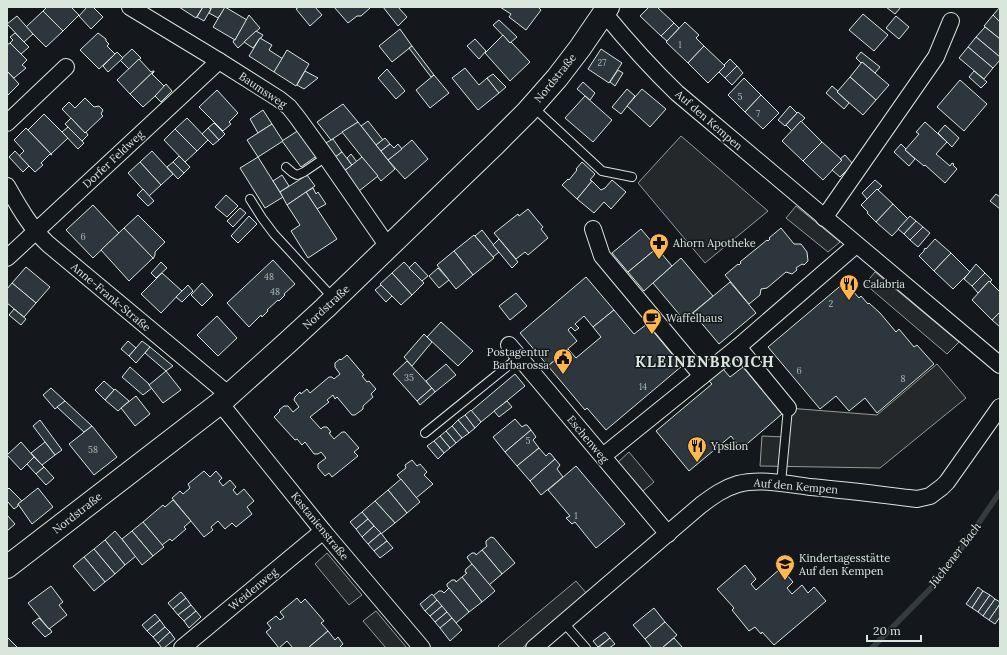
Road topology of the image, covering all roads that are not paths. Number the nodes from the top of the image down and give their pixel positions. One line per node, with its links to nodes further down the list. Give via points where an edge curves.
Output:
1 (130, 7): 4 (street, Baumsweg)
2 (606, 10): 6 (street, Nordstraße, via 564,68); 13 (street, Auf den Kempen, via 631,46 658,75)
3 (951, 21): 13 (street, via 936,57)
4 (219, 61): 8 (street, Baumsweg, via 284,102); 15 (street, Dorfer Feldweg)
5 (66, 67): 7 (street)
6 (532, 106): 10 (lane, via 602,171); 17 (street, Nordstraße)
7 (7, 123)
8 (326, 157): 9 (lane, via 297,175); 17 (street, Baumsweg)
9 (286, 167)
10 (632, 177)
11 (7, 186): 15 (street, Anne-Frank-Straße)
12 (250, 199): 19 (lane, via 274,234)
13 (824, 218): 16 (street, Auf den Kempen)
14 (593, 229): 23 (street, via 602,256)
15 (35, 231): 18 (street, Dorfer Feldweg); 24 (street, Anne-Frank-Straße)
16 (856, 245): 20 (street); 22 (street, Auf den Kempen)
17 (388, 248): 19 (street, Nordstraße)
18 (7, 258)
19 (334, 299): 24 (street, Nordstraße)
20 (738, 347): 23 (street); 26 (street)
21 (514, 351): 27 (lane); 28 (street, Eschenweg)
22 (1000, 365)
23 (702, 376): 28 (street)
24 (224, 399): 30 (street, Kastanienstraße); 32 (street, Nordstraße)
25 (1000, 407): 29 (street, Auf den Kempen, via 947,482 930,496 916,499)
26 (788, 408): 29 (lane)
27 (425, 433)
28 (603, 456): 31 (street, Eschenweg)
29 (781, 483): 31 (street, Auf den Kempen, via 752,482 737,484 723,490)
30 (323, 531): 34 (street, Weidenweg); 35 (street, Kastanienstraße)
31 (668, 534): 33 (street, Auf den Kempen)
32 (7, 567)
33 (564, 622): 36 (street, Auf den Kempen); 37 (lane)
34 (182, 648)
35 (422, 648)
36 (534, 648)
37 (586, 648)

